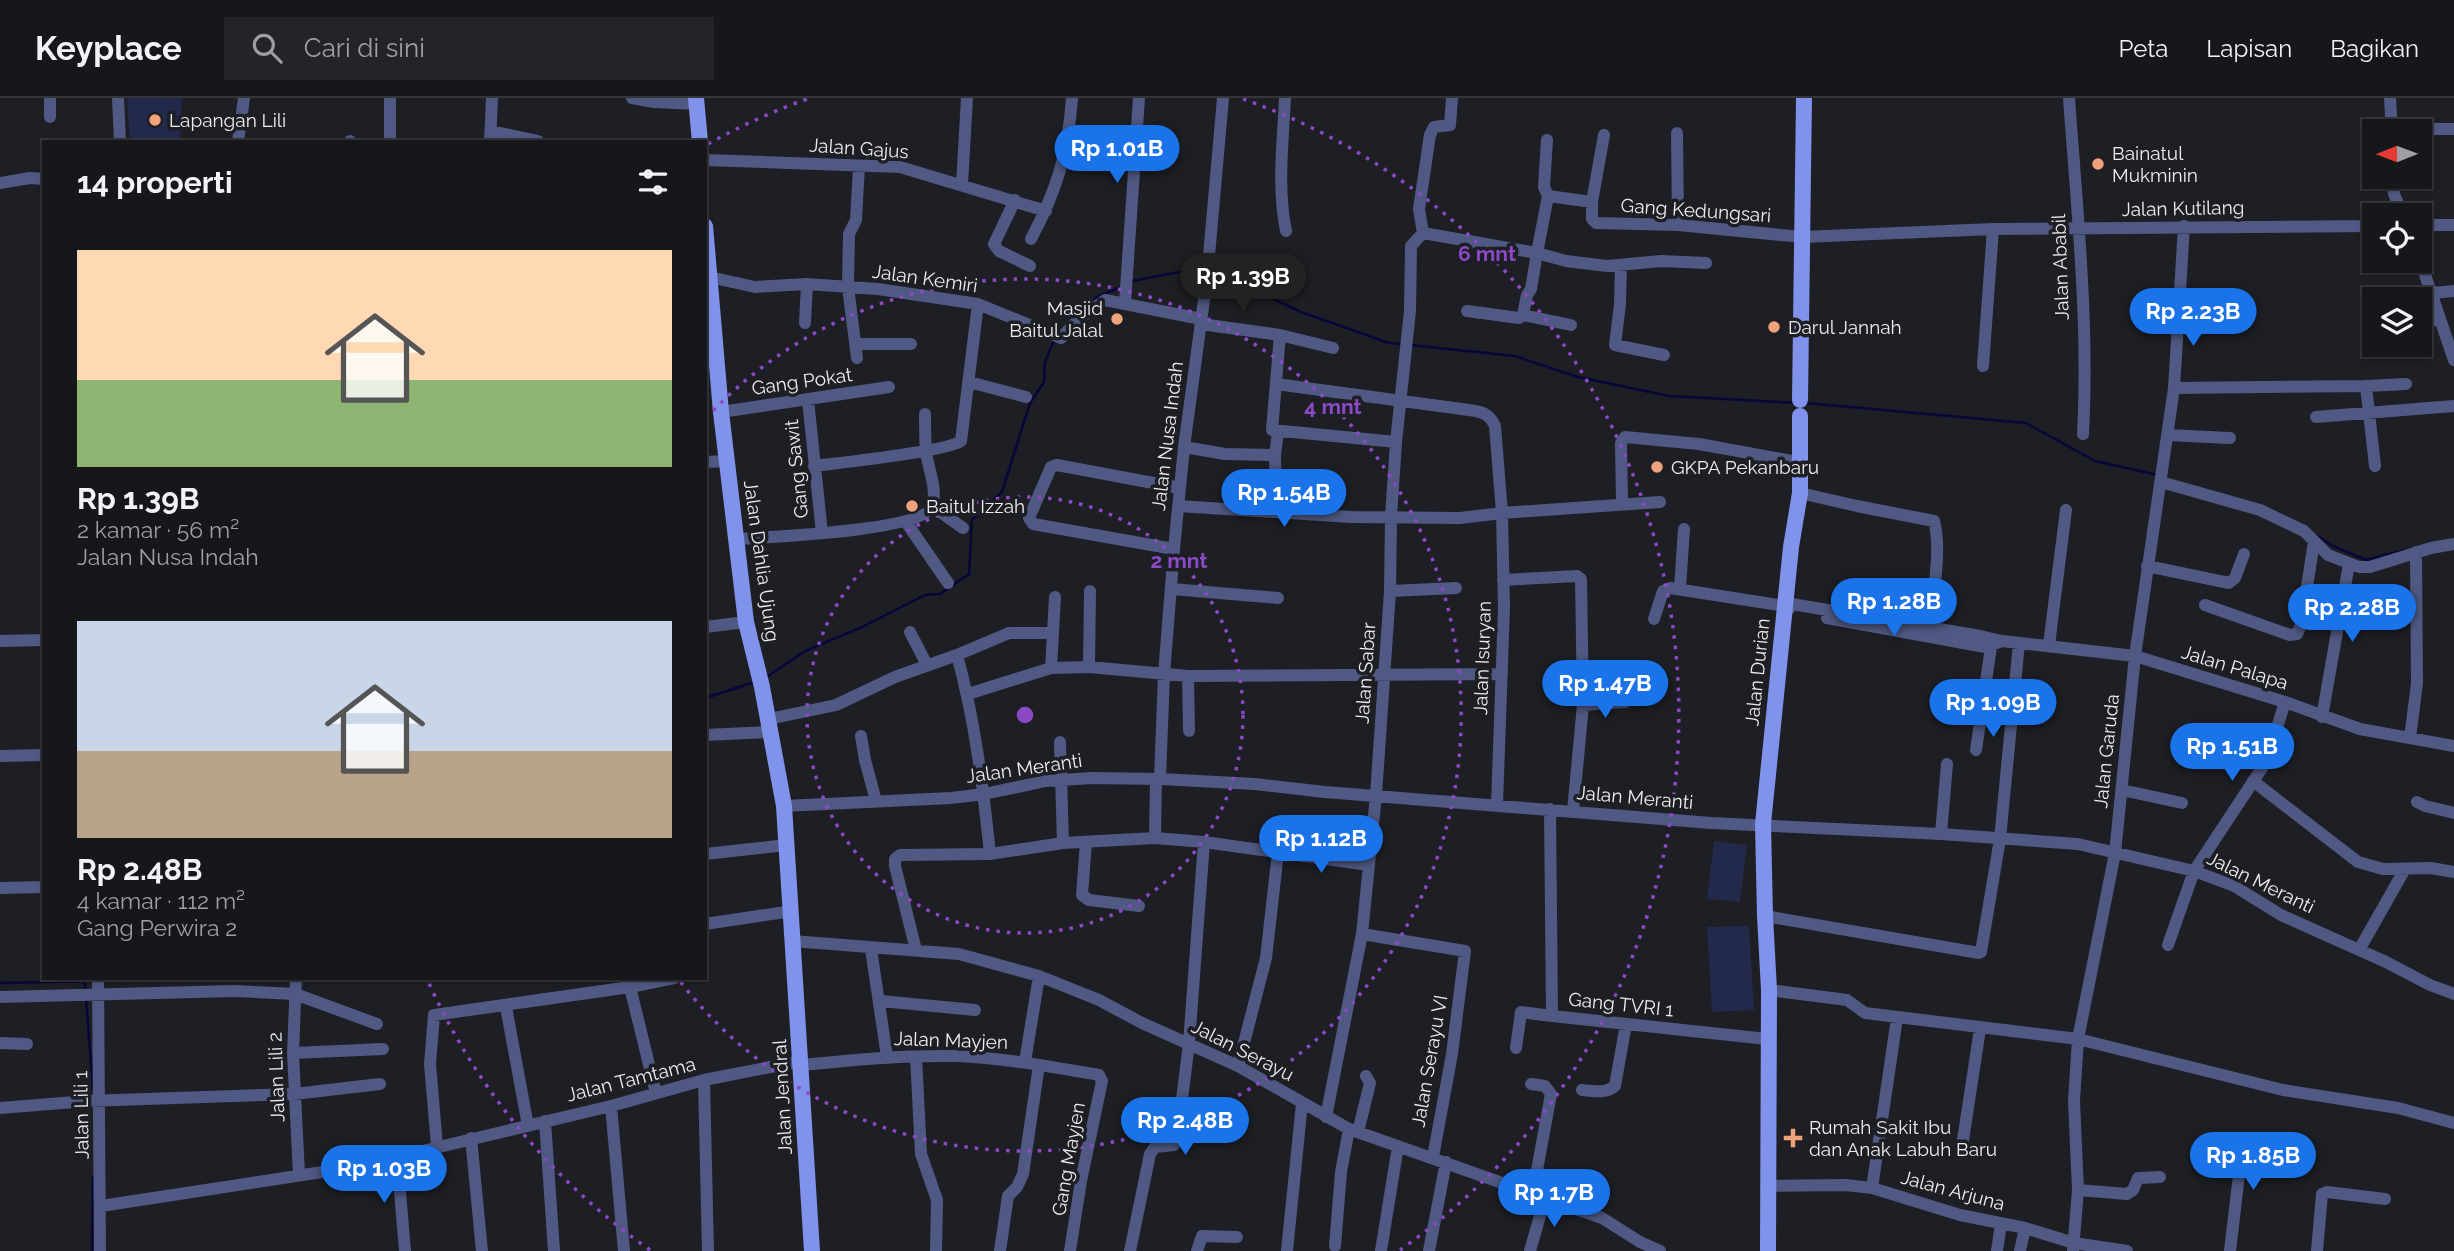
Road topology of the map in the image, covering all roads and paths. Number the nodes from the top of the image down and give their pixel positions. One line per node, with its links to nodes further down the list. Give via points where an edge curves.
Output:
1 (50, 98): 17 (street)
2 (118, 98): 24 (street)
3 (244, 98): 25 (street)
4 (390, 98): 26 (street)
5 (492, 98): 23 (street)
6 (632, 98): 16 (street)
7 (967, 98): 34 (street)
8 (1072, 98): 38 (street, via 1062,167)
9 (1139, 98): 59 (street)
10 (1223, 98): 65 (street, Jalan Nusa Indah)
11 (1285, 98): 46 (street, via 1281,181)
12 (1452, 98): 47 (street, via 1452,123 1434,127 1430,135 1419,209)
13 (1804, 98): 48 (main road, Jalan Durian)
14 (2068, 98): 45 (street, Jalan Ababil)
15 (2390, 98): 18 (street)
16 (696, 101): 28 (main road)
17 (50, 117)
18 (2391, 119)
19 (2432, 129): 20 (street)
20 (2454, 129)
21 (1677, 132): 39 (street)
22 (1604, 135): 37 (street)
23 (490, 136): 27 (street)
24 (120, 140)
25 (238, 140)
26 (390, 140)
27 (528, 140)
28 (700, 140)
29 (1547, 140): 35 (street, via 1544,187)
30 (707, 160): 31 (street, Jalan Gajus)
31 (859, 166): 34 (street, Jalan Gajus, via 900,167); 56 (street, Gang Pokat, via 856,220 849,234)
32 (42, 179): 33 (street)
33 (0, 183)
34 (962, 185): 36 (street, Jalan Gajus)
35 (1548, 196): 37 (street); 50 (street)
36 (1015, 200): 38 (street, Jalan Gajus); 53 (street, via 994,244)
37 (1592, 202): 39 (street, Gang Kedungsari, via 1591,216 1596,223)
38 (1046, 211): 49 (street)
39 (1678, 225): 48 (street, Gang Kedungsari)
40 (2432, 225): 41 (street)
41 (2454, 225)
42 (2184, 226): 43 (street, Jalan Kutilang); 45 (street, Jalan Kutilang); 81 (street, Jalan Garuda)
43 (2362, 226)
44 (1993, 229): 45 (street, Jalan Kutilang); 48 (street, Jalan Kutilang); 75 (street)
45 (2079, 229): 91 (street, Jalan Ababil)
46 (1286, 231)
47 (1423, 233): 50 (street); 84 (street, Jalan Sabar, via 1411,246)
48 (1802, 237): 100 (main road, Jalan Durian)
49 (1031, 239)
50 (1537, 253): 52 (street, via 1566,261); 62 (street)
51 (1706, 263): 52 (street)
52 (1621, 265): 72 (street, via 1615,345)
53 (1030, 266)
54 (707, 276): 55 (street, Jalan Kemiri, via 755,286); 86 (main road, Jalan Dahlia Ujung)
55 (807, 284): 56 (street, Jalan Kemiri); 66 (street)
56 (848, 287): 60 (street, Jalan Kemiri); 69 (street, Gang Pokat)
57 (2454, 291): 58 (street)
58 (2432, 293): 64 (street)
59 (1125, 297): 60 (street, Jalan Kemiri, via 1104,300 1056,336); 65 (street, Jalan Kemiri)
60 (978, 304): 76 (street)
61 (1467, 311): 62 (street)
62 (1523, 315): 67 (street)
63 (2432, 320): 64 (street)
64 (2439, 320): 74 (street)
65 (1201, 321): 68 (street, Jalan Kemiri); 95 (street, Jalan Nusa Indah)
66 (805, 323)
67 (1572, 325)
68 (1280, 335): 71 (street, Jalan Kemiri); 77 (street)
69 (856, 344): 70 (street, Gang Pokat); 73 (street, Gang Pokat)
70 (911, 344)
71 (1333, 348)
72 (1664, 355)
73 (857, 358)
74 (2454, 360)
75 (1983, 366)
76 (969, 382): 82 (street); 96 (street, via 961,441)
77 (1276, 384): 84 (street); 90 (street, via 1271,424)
78 (2406, 384): 79 (street)
79 (2366, 386): 81 (street); 87 (street)
80 (889, 387): 83 (street, Gang Pokat)
81 (2174, 387): 92 (street, Jalan Garuda)
82 (1026, 397)
83 (808, 400): 86 (street, Gang Pokat); 101 (street, Gang Sawit)
84 (1400, 402): 94 (street, Jalan Sabar); 112 (street, Jalan Isuryan, via 1485,413 1492,419)
85 (2454, 406): 87 (street)
86 (721, 412): 98 (main road, Jalan Dahlia Ujung)
87 (2369, 413): 89 (street); 102 (street)
88 (925, 414): 96 (street)
89 (2316, 417)
90 (1278, 432): 94 (street); 97 (street)
91 (2083, 434)
92 (2168, 435): 93 (street); 103 (street, Jalan Garuda)
93 (2231, 438)
94 (1396, 442): 113 (street, Jalan Sabar)
95 (1184, 447): 97 (street); 104 (street, Jalan Nusa Indah)
96 (926, 450): 101 (street); 108 (street)
97 (1275, 455): 111 (street)
98 (728, 461): 99 (street); 118 (main road, Jalan Dahlia Ujung)
99 (707, 462)
100 (1798, 462): 105 (main road, Jalan Durian); 107 (street, via 1699,444 1625,437 1621,443)
101 (814, 466): 117 (street, Gang Sawit)
102 (2375, 466)
103 (2161, 481): 119 (street, via 2260,510 2297,527); 125 (street, Jalan Garuda)
104 (1180, 488): 109 (street, Jalan Nusa Indah); 121 (street, via 1054,466 1029,518 1033,524)
105 (1800, 493): 136 (main road, Jalan Durian); 141 (street, via 1934,520 1937,556)
106 (1660, 502): 107 (street)
107 (1622, 503): 112 (street)
108 (932, 506): 114 (street, via 922,517); 115 (street)
109 (1178, 506): 111 (street); 121 (street, Jalan Nusa Indah)
110 (2066, 510): 147 (street)
111 (1276, 512): 113 (street)
112 (1502, 513): 113 (street); 126 (street, Jalan Isuryan)
113 (1391, 517): 132 (street, Jalan Sabar)
114 (906, 522): 117 (street, Gang Sawit); 127 (street)
115 (963, 528)
116 (1684, 529): 129 (street)
117 (822, 533): 118 (street, Gang Sawit)
118 (738, 539): 138 (main road, Jalan Dahlia Ujung)
119 (2314, 542): 124 (street); 135 (street, via 2297,634)
120 (2454, 544): 122 (street)
121 (1174, 549): 130 (street, Jalan Nusa Indah)
122 (2416, 552): 124 (street, via 2370,567); 166 (street, via 2417,683)
123 (2244, 554): 125 (street, via 2229,583)
124 (2349, 565): 161 (street)
125 (2147, 566): 149 (street, Jalan Garuda)
126 (1503, 580): 154 (street, Jalan Isuryan); 160 (street, via 1581,579)
127 (948, 583)
128 (1456, 588): 132 (street)
129 (1680, 588): 136 (street, Jalan Palapa); 137 (street, via 1663,591)
130 (1172, 589): 134 (street); 153 (street, Jalan Nusa Indah)
131 (1090, 591): 151 (street)
132 (1390, 591): 156 (street, Jalan Sabar)
133 (1055, 597): 142 (street)
134 (1278, 598)
135 (2205, 605)
136 (1785, 606): 141 (street, Jalan Palapa); 187 (main road, Jalan Durian)
137 (1654, 619)
138 (746, 622): 139 (street); 162 (main road, Jalan Dahlia Ujung)
139 (707, 627)
140 (910, 632): 150 (street)
141 (1926, 632): 145 (street, Jalan Palapa)
142 (1053, 633): 148 (street, via 1009,633); 152 (street)
143 (42, 640): 144 (street)
144 (0, 641)
145 (1995, 642): 146 (street, Jalan Palapa); 169 (street)
146 (2019, 643): 147 (street, Jalan Palapa); 190 (street)
147 (2049, 646): 149 (street, Jalan Palapa)
148 (957, 655): 150 (street); 157 (street)
149 (2135, 656): 159 (street, Jalan Palapa); 176 (street, Jalan Garuda)
150 (927, 665): 162 (street, via 836,705)
151 (1088, 667): 152 (street); 153 (street)
152 (1051, 668): 157 (street)
153 (1164, 674): 155 (street); 173 (street, Jalan Nusa Indah)
154 (1502, 674): 156 (street); 182 (street, Jalan Isuryan)
155 (1188, 676): 156 (street); 163 (street)
156 (1384, 676): 178 (street, Jalan Sabar)
157 (968, 694): 177 (street)
158 (1625, 702): 160 (street)
159 (2285, 702): 161 (street, Jalan Palapa); 175 (street, via 2270,754)
160 (1583, 705): 185 (street)
161 (2322, 717): 166 (street, Jalan Palapa)
162 (769, 726): 164 (street); 183 (main road, Jalan Dahlia Ujung)
163 (1189, 731)
164 (707, 735)
165 (861, 736): 179 (street)
166 (2410, 738): 168 (street, Jalan Palapa)
167 (1060, 742): 174 (street)
168 (2454, 746)
169 (1976, 750)
170 (42, 755): 171 (street)
171 (0, 756)
172 (1947, 764): 188 (street)
173 (1158, 779): 174 (street, Jalan Meranti); 178 (street, Jalan Meranti); 189 (street, Jalan Nusa Indah)
174 (1062, 780): 177 (street, Jalan Meranti); 193 (street)
175 (2253, 781): 200 (street, via 2358,862); 201 (street)
176 (2122, 790): 181 (street); 197 (street, Jalan Garuda)
177 (984, 794): 179 (street, Jalan Meranti); 196 (street)
178 (1376, 795): 182 (street, Jalan Meranti); 199 (street, Jalan Sabar)
179 (876, 801): 183 (street, Jalan Meranti)
180 (2417, 802): 186 (street)
181 (2182, 803)
182 (1497, 804): 184 (street, Jalan Meranti)
183 (784, 806): 194 (main road, Jalan Dahlia Ujung)
184 (1549, 809): 185 (street, Jalan Meranti); 227 (street, Gang TVRI 1)
185 (1573, 811): 187 (street, Jalan Meranti)
186 (2454, 813)
187 (1763, 824): 188 (street, Jalan Meranti); 207 (main road, Jalan Durian)
188 (1941, 834): 190 (street, Jalan Meranti)
189 (1155, 838): 191 (street); 192 (street)
190 (2000, 839): 197 (street, Jalan Meranti, via 2078,844); 207 (street, via 1979,953)
191 (1086, 842): 193 (street); 205 (street, via 1082,895 1088,900)
192 (1204, 842): 195 (street); 235 (street)
193 (1063, 843): 196 (street)
194 (786, 845): 198 (street); 206 (main road, Jalan Dahlia Ujung)
195 (1278, 852): 199 (street); 245 (street, via 1266,958)
196 (990, 853): 213 (street, via 900,855 895,859)
197 (2115, 853): 201 (street, Jalan Meranti); 233 (street, Jalan Garuda)
198 (707, 854)
199 (1369, 865): 209 (street, Jalan Sabar)
200 (2405, 869): 202 (street); 214 (street)
201 (2194, 871): 211 (street); 214 (street, Jalan Meranti, via 2234,886 2281,915)
202 (2454, 872)
203 (42, 887): 204 (street)
204 (0, 888)
205 (1139, 906)
206 (792, 911): 208 (street); 210 (main road, Jalan Dahlia Ujung)
207 (1765, 916): 220 (main road, Jalan Durian)
208 (707, 924)
209 (1362, 934): 258 (street, Jalan Sabar); 268 (street, Jalan Serayu VI, via 1465,951)
210 (792, 941): 212 (street, Jalan Serayu); 243 (main road, Jalan Jendral)
211 (2168, 945)
212 (871, 949): 213 (street, Jalan Serayu); 224 (street)
213 (916, 950): 215 (street, Jalan Serayu, via 959,954)
214 (2359, 950): 221 (street, Jalan Meranti)
215 (1039, 976): 235 (street, Jalan Serayu); 242 (street)
216 (296, 980): 222 (street, Jalan Lili 2)
217 (661, 980): 218 (street)
218 (635, 984): 225 (street); 252 (street)
219 (96, 990): 222 (street); 223 (street, via 72,997); 254 (street, Jalan Lili 1)
220 (1769, 990): 228 (street, via 1847,1000 1864,1013); 232 (main road, Jalan Durian)
221 (2454, 993)
222 (295, 994): 229 (street); 239 (street, Jalan Lili 2)
223 (0, 997)
224 (881, 1001): 226 (street, Jalan Mayjen); 240 (street)
225 (506, 1007): 261 (street); 265 (street, via 433,1017 430,1064)
226 (975, 1010)
227 (1552, 1016): 230 (street, Gang TVRI 1); 237 (street, via 1521,1012)
228 (1897, 1018): 231 (street); 274 (street)
229 (377, 1024)
230 (1626, 1024): 232 (street, Gang TVRI 1); 251 (street, via 1615,1086)
231 (1980, 1028): 233 (street); 264 (street)
232 (1767, 1039): 273 (main road, Jalan Durian)
233 (2078, 1039): 260 (street, via 2283,1090 2398,1108); 275 (street, Jalan Garuda, via 2074,1101)
234 (0, 1043): 236 (street)
235 (1189, 1043): 245 (street, Jalan Serayu); 294 (street, via 1174,1145 1155,1147 1150,1154)
236 (27, 1044)
237 (1516, 1048)
238 (383, 1049): 239 (street)
239 (293, 1053): 253 (street, Jalan Lili 2)
240 (887, 1057): 241 (street, Jalan Mayjen); 243 (street, Jalan Mayjen)
241 (916, 1057): 242 (street, Jalan Mayjen); 291 (street, via 921,1154 937,1200)
242 (1025, 1062): 244 (street, Jalan Mayjen)
243 (802, 1063): 248 (street, Jalan Tamtama); 290 (main road, Jalan Jendral)
244 (1039, 1065): 246 (street, Jalan Mayjen); 292 (street, via 1023,1174 1008,1196)
245 (1238, 1066): 255 (street, Jalan Serayu)
246 (1099, 1075): 293 (street, Gang Mayjen, via 1102,1081)
247 (1366, 1076): 262 (street, via 1370,1083)
248 (704, 1080): 252 (street, Jalan Tamtama); 289 (street)
249 (380, 1084): 253 (street)
250 (1531, 1084): 276 (street, via 1545,1086 1551,1094)
251 (1581, 1090)
252 (656, 1093): 256 (street, Jalan Tamtama)
253 (294, 1094): 254 (street); 271 (street, Jalan Lili 2)
254 (94, 1101): 257 (street); 278 (street, Jalan Lili 1)
255 (1302, 1103): 258 (street, Jalan Serayu); 296 (street)
256 (611, 1106): 259 (street, Jalan Tamtama); 288 (street)
257 (0, 1108)
258 (1326, 1116): 262 (street, Jalan Serayu)
259 (545, 1121): 261 (street, Jalan Tamtama); 287 (street)
260 (2454, 1123)
261 (528, 1126): 263 (street, Jalan Tamtama)
262 (1354, 1131): 266 (street, Jalan Serayu); 282 (street, via 1341,1172)
263 (471, 1138): 265 (street, Jalan Tamtama); 286 (street)
264 (1963, 1140)
265 (437, 1146): 267 (street, Jalan Tamtama)
266 (1398, 1146): 268 (street, Jalan Serayu); 297 (street)
267 (397, 1156): 271 (street, Jalan Tamtama); 285 (street)
268 (1433, 1157): 270 (street, Jalan Serayu)
269 (2221, 1160): 305 (street, via 2235,1167 2239,1175)
270 (1446, 1162): 276 (street, Jalan Serayu); 298 (street)
271 (299, 1175): 278 (street, Jalan Tamtama)
272 (2160, 1177): 275 (street, via 2138,1178 2127,1194)
273 (1767, 1186): 274 (street, Jalan Arjuna); 301 (main road, Jalan Durian)
274 (1872, 1188): 279 (street, Jalan Arjuna)
275 (2078, 1190): 283 (street, Jalan Garuda)
276 (1539, 1195): 299 (street); 300 (street, Jalan Serayu, via 1602,1218)
277 (2385, 1199): 306 (street, via 2322,1194)
278 (101, 1206): 284 (street, Jalan Lili 1)
279 (2001, 1224): 280 (street, Jalan Arjuna); 302 (street)
280 (2025, 1228): 283 (street, Jalan Arjuna); 303 (street)
281 (1237, 1237): 295 (street, via 1202,1236)
282 (1335, 1246)
283 (2073, 1247): 304 (street, Jalan Arjuna)
284 (100, 1251)
285 (405, 1251)
286 (482, 1251)
287 (554, 1251)
288 (624, 1251)
289 (708, 1251)
290 (812, 1251)
291 (936, 1251)
292 (1000, 1251)
293 (1070, 1251)
294 (1129, 1251)
295 (1197, 1251)
296 (1287, 1251)
297 (1381, 1251)
298 (1429, 1251)
299 (1530, 1251)
300 (1660, 1251)
301 (1768, 1251)
302 (1997, 1251)
303 (2021, 1251)
304 (2127, 1251)
305 (2230, 1251)
306 (2316, 1251)

